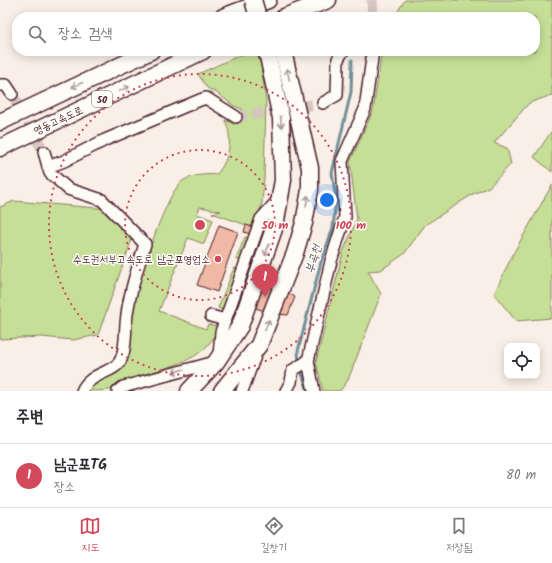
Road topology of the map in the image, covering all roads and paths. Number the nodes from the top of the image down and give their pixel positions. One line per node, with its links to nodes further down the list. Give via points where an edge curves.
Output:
1 (253, 0): 5 (highway, bridge)
2 (269, 0): 4 (highway); 6 (highway)
3 (328, 0): 7 (highway)
4 (237, 12)
5 (257, 12)
6 (273, 12)
7 (297, 12)
8 (140, 56): 18 (highway, 영동고속도로 / 50, one-way to 18)
9 (193, 56): 19 (highway, 영동고속도로 / 50, one-way to 9)
10 (273, 56): 22 (highway, one-way to 22, via 281,118 283,180)
11 (274, 56): 25 (highway, one-way to 11, via 295,253 310,190 310,168)
12 (340, 56): 16 (street, via 336,95)
13 (372, 56): 27 (street, via 365,109 342,161 345,217 330,261)
14 (0, 85): 15 (street, via 6,85)
15 (12, 94)
16 (323, 103)
17 (236, 117): 21 (street, via 206,98)
18 (0, 122)
19 (0, 148)
20 (44, 152): 21 (street)
21 (48, 167): 28 (street, via 50,173 68,189 102,200 145,244 127,310 123,353 118,364 99,374 84,386)
22 (280, 197): 24 (street, via 261,219); 26 (highway, one-way to 26, via 275,226 240,326)
23 (211, 316): 24 (street)
24 (225, 320): 26 (street)
25 (259, 345): 31 (highway); 32 (street)
26 (218, 359): 29 (street, one-way to 29, via 123,387); 30 (highway)
27 (308, 361): 33 (street, via 292,370 291,382); 34 (street)
28 (82, 391)
29 (118, 391)
30 (189, 391)
31 (222, 391)
32 (242, 391)
33 (286, 391)
34 (314, 391)

